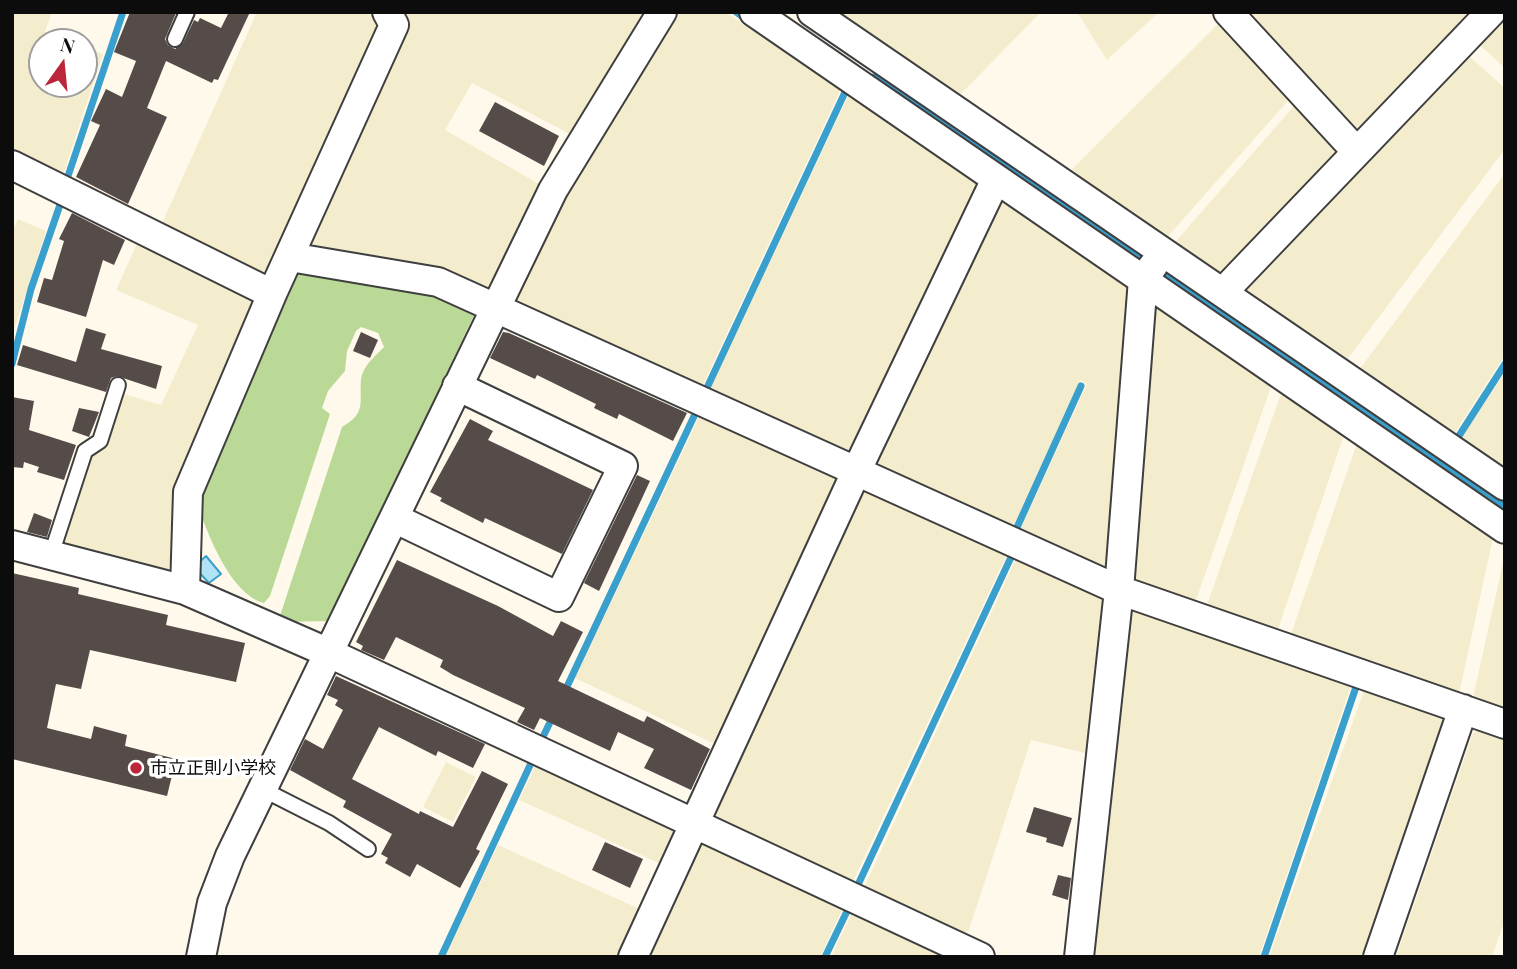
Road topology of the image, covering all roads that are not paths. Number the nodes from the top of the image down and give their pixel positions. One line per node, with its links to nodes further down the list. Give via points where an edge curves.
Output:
1 (187, 12): 8 (lane)
2 (387, 12): 12 (street, via 394,25)
3 (662, 12): 16 (street, via 553,190)
4 (754, 12): 11 (street)
5 (813, 12): 13 (street)
6 (1228, 12): 9 (street)
7 (1490, 12): 9 (street)
8 (175, 39)
9 (1357, 152): 14 (street)
10 (12, 165): 15 (street)
11 (996, 179): 13 (street); 19 (street)
12 (290, 257): 15 (street); 16 (street, via 438,282)
13 (1153, 265): 14 (street); 22 (street); 26 (street)
14 (1223, 292): 20 (street)
15 (272, 295): 25 (street, via 188,492)
16 (494, 309): 18 (street); 19 (street)
17 (118, 385): 24 (lane, via 100,441 85,451)
18 (457, 386): 21 (street); 21 (street, via 623,466 559,597)
19 (856, 472): 26 (street); 31 (street)
20 (1505, 486)
21 (394, 518): 27 (street)
22 (1505, 528)
23 (12, 545): 24 (street)
24 (51, 555): 25 (street)
25 (185, 590): 27 (street)
26 (1119, 590): 28 (street); 36 (street)
27 (329, 653): 30 (street); 31 (street)
28 (1462, 709): 29 (street); 37 (street)
29 (1505, 724)
30 (262, 789): 32 (lane); 33 (street, via 220,878)
31 (695, 823): 34 (street); 35 (street)
32 (368, 849)
33 (201, 957)
34 (634, 957)
35 (981, 957)
36 (1079, 957)
37 (1378, 957)

